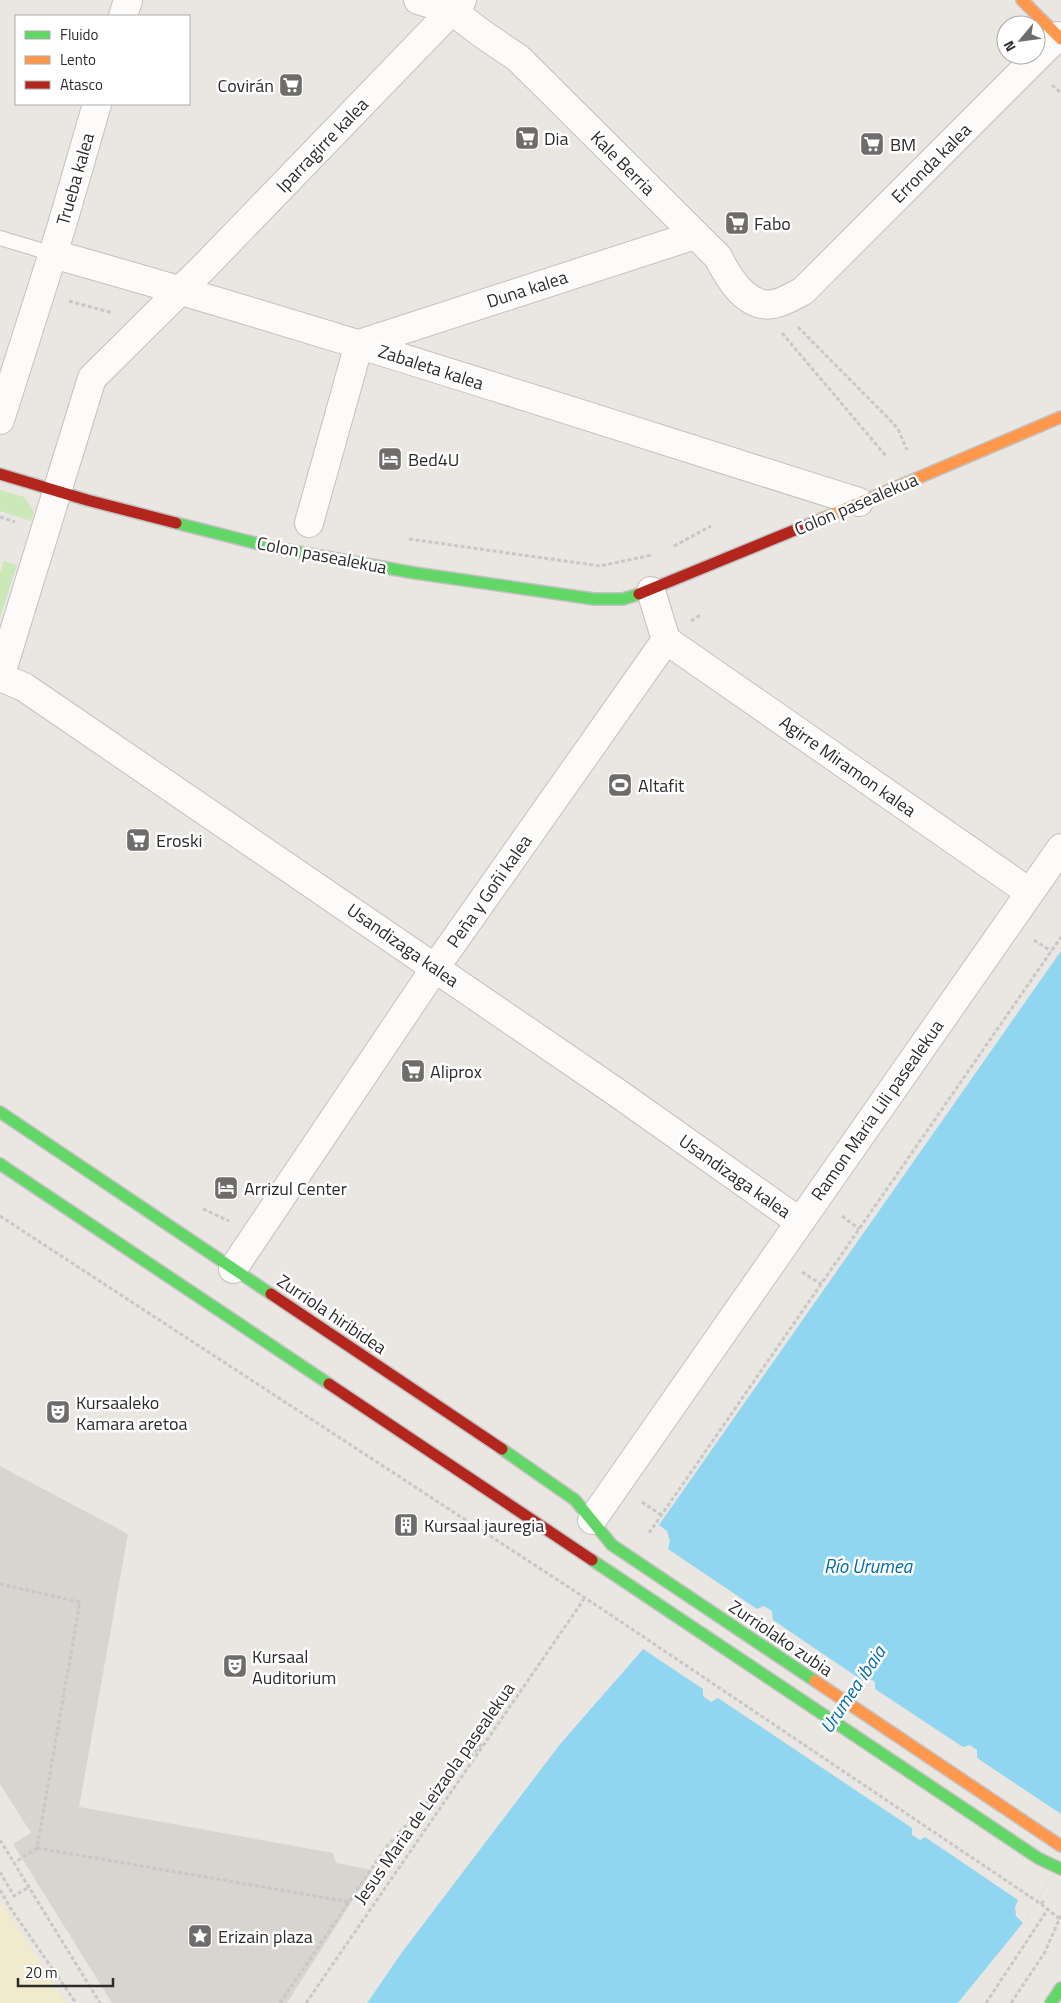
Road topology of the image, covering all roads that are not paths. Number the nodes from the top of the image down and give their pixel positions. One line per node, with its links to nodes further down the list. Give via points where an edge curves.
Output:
1 (128, 0): 5 (street)
2 (418, 0): 4 (street)
3 (1022, 0): 6 (main road)
4 (452, 3): 8 (street, Kale Berria, via 484,36 518,58); 11 (street, Iparragirre kalea)
5 (123, 15)
6 (1059, 37): 12 (street, Erronda kalea, via 803,291)
7 (97, 105): 10 (street, Trueba kalea)
8 (695, 234): 12 (street, Kale Berria, via 718,257 730,280 747,297); 13 (street, Duna kalea)
9 (0, 238): 10 (lane, Zabaleta kalea)
10 (52, 254): 11 (street, Zabaleta kalea); 15 (street, Trueba kalea)
11 (181, 290): 13 (street, Zabaleta kalea); 17 (street, Iparragirre kalea, via 92,378)
12 (775, 304)
13 (359, 344): 18 (street, Zabaleta kalea); 19 (street)
14 (1061, 417): 18 (main road, Colon pasealekua)
15 (0, 420)
16 (0, 474): 17 (main road, Colon pasealekua)
17 (56, 491): 20 (main road, Colon pasealekua, via 275,548 415,573 594,598 623,599); 22 (street, Iparragirre kalea)
18 (859, 502): 20 (main road, Colon pasealekua)
19 (309, 523)
20 (651, 591): 21 (street)
21 (666, 640): 24 (street, Agirre Miramon kalea); 25 (street, Peña y Goñi kalea)
22 (0, 677): 25 (street, Usandizaga kalea, via 36,694)
23 (1061, 848): 24 (street, Ramon Maria Lili pasealekua)
24 (1029, 892): 28 (street, Ramon Maria Lili pasealekua)
25 (435, 968): 28 (street, Usandizaga kalea); 29 (street, Peña y Goñi kalea)
26 (1, 1115): 29 (main road, Zurriola hiribidea)
27 (0, 1164): 32 (main road, Zurriolako zubia, via 619,1578)
28 (800, 1222): 30 (street, Ramon Maria Lili pasealekua)
29 (233, 1269): 30 (main road, Zurriola hiribidea, via 552,1483 575,1500)
30 (592, 1520): 31 (main road, Zurriola hiribidea, via 612,1545)
31 (632, 1558): 32 (main road, Zurriolako zubia)
32 (1056, 1864)
33 (1061, 1988): 34 (main road)
34 (1051, 2003)

